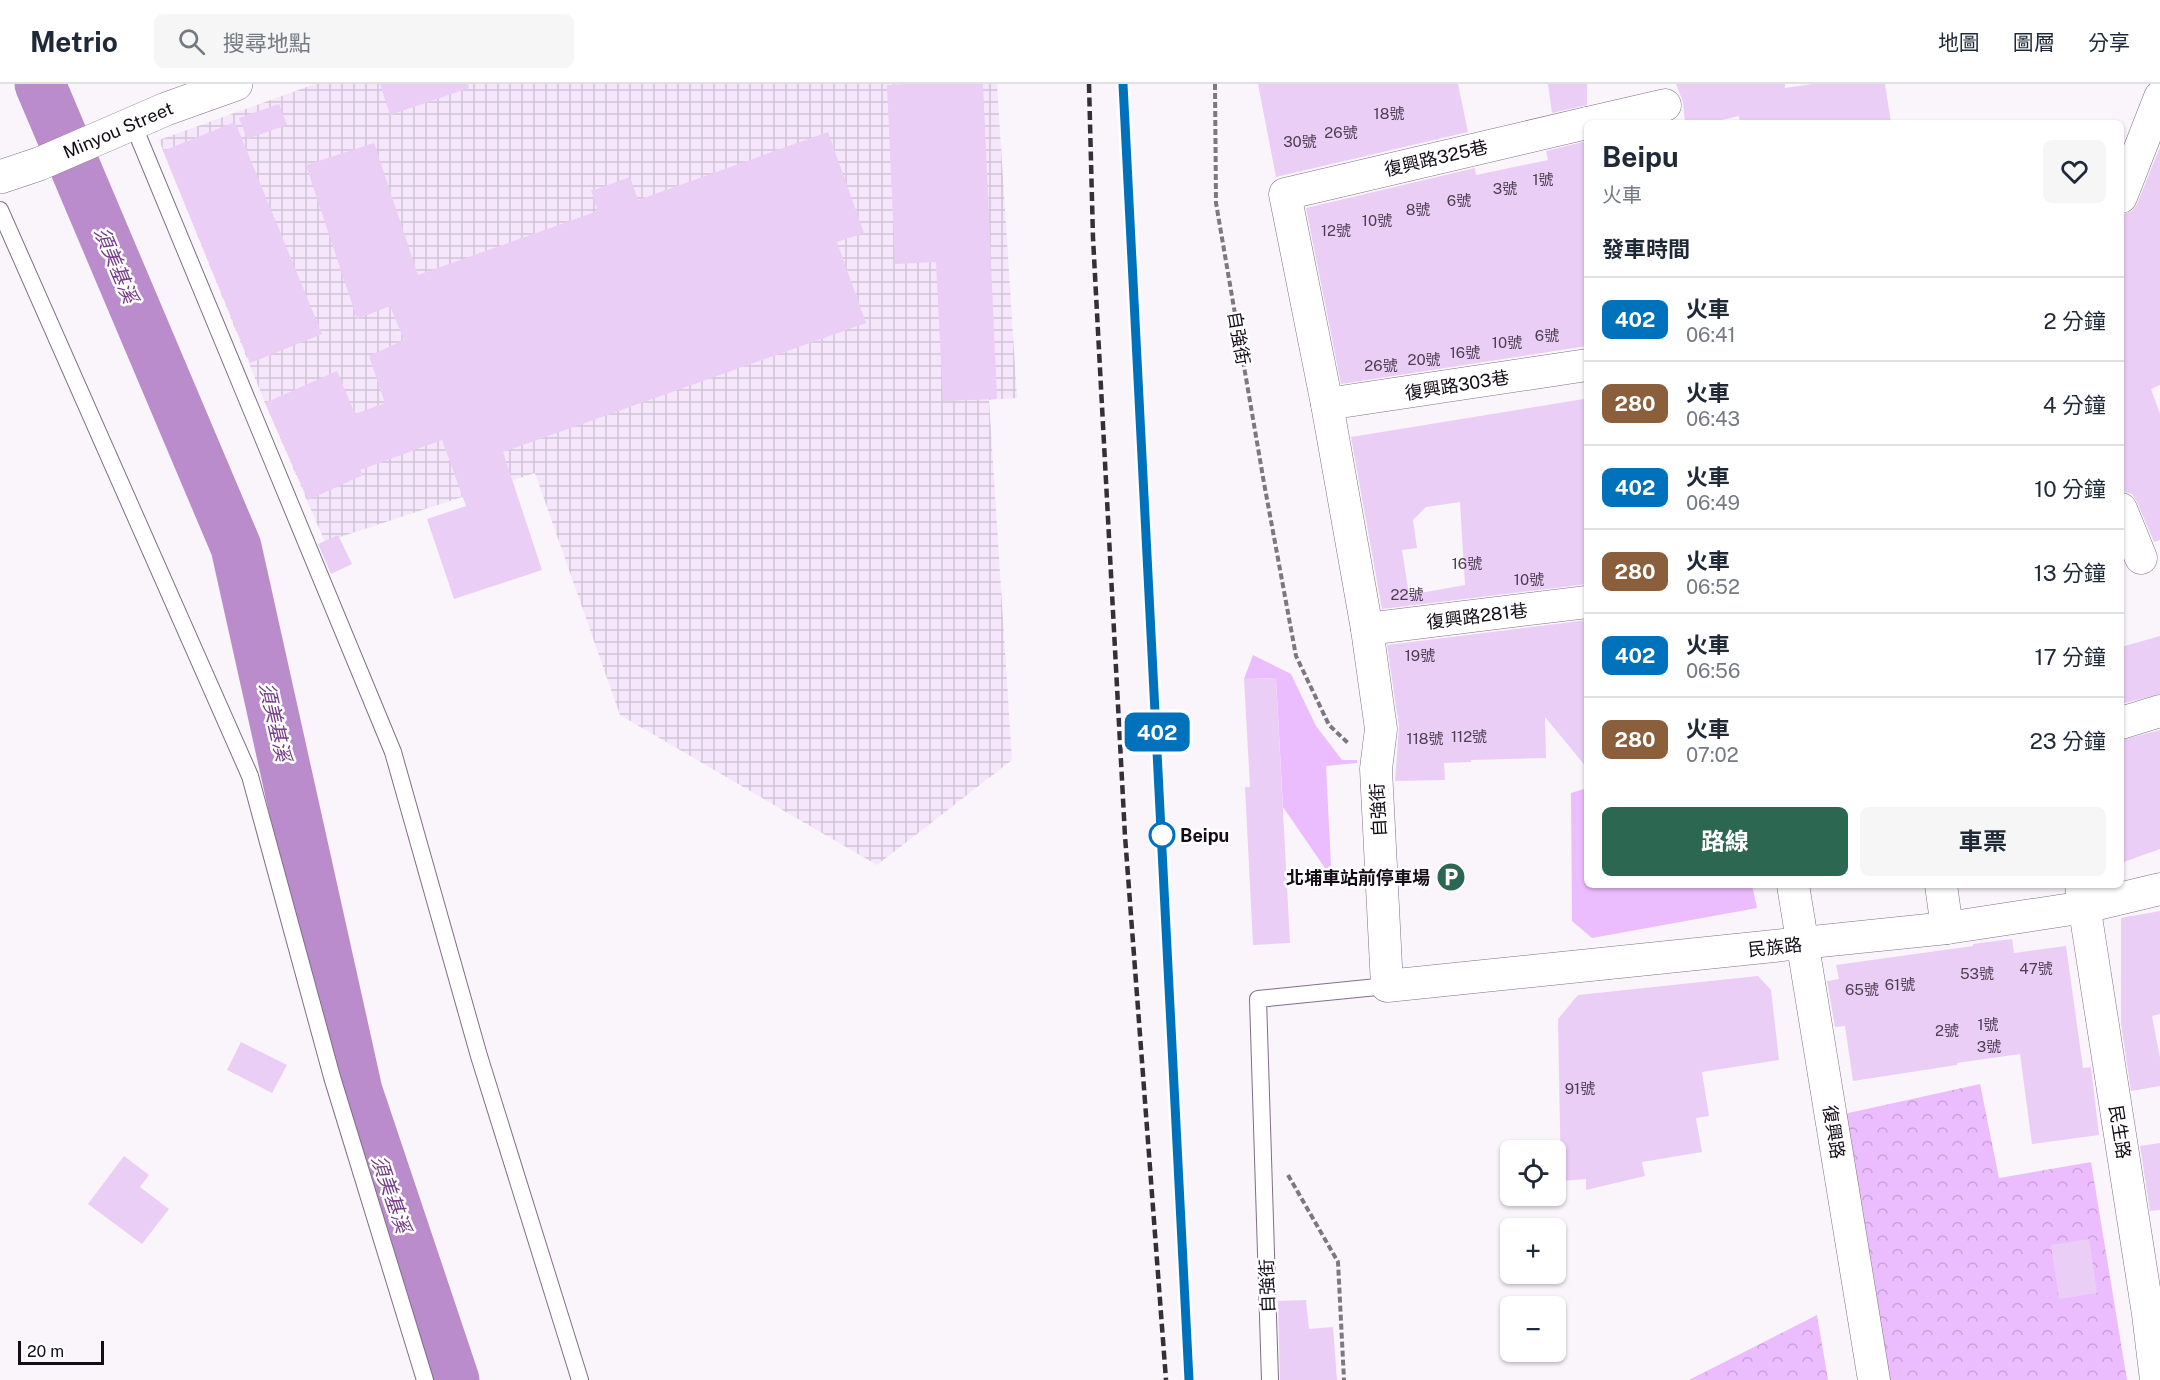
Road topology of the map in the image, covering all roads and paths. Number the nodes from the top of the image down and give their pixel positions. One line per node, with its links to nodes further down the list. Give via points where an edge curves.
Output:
1 (236, 84): 3 (street, Minyou Street)
2 (1215, 84): 20 (path, 自強街, via 1216,203 1296,656 1329,724)
3 (160, 97): 7 (street, Minyou Street)
4 (2160, 97): 10 (street)
5 (1664, 104): 6 (street, 復興路325巷)
6 (1599, 120)
7 (133, 124): 9 (street, Minyou Street); 31 (lane, via 393,752 479,1056)
8 (1584, 124): 13 (street, 復興路325巷, via 1285,194)
9 (0, 177)
10 (2124, 188)
11 (0, 210): 30 (lane, via 250,776 332,1077)
12 (1584, 365): 13 (street, 復興路303巷)
13 (1327, 404): 17 (street)
14 (2124, 517): 15 (street)
15 (2140, 558)
16 (1584, 602): 17 (street, 復興路281巷)
17 (1367, 629): 20 (street, via 1380,729)
18 (2160, 711): 19 (street)
19 (2124, 722)
20 (1376, 769): 27 (street, 自強街)
21 (1794, 888): 26 (street, 復興路)
22 (1941, 888): 25 (street)
23 (2160, 889): 24 (street, 民族路)
24 (2083, 896): 25 (street, 民族路); 29 (street, 民生路)
25 (1947, 928): 26 (street, 民族路)
26 (1804, 944): 27 (street, 民族路); 34 (street, 復興路)
27 (1387, 986): 32 (lane, 自強街, via 1258,999)
28 (1285, 1171): 33 (path, via 1338,1262)
29 (2154, 1314): 35 (street, 民生路)
30 (425, 1380)
31 (580, 1380)
32 (1270, 1380)
33 (1344, 1380)
34 (1874, 1380)
35 (2156, 1380)

